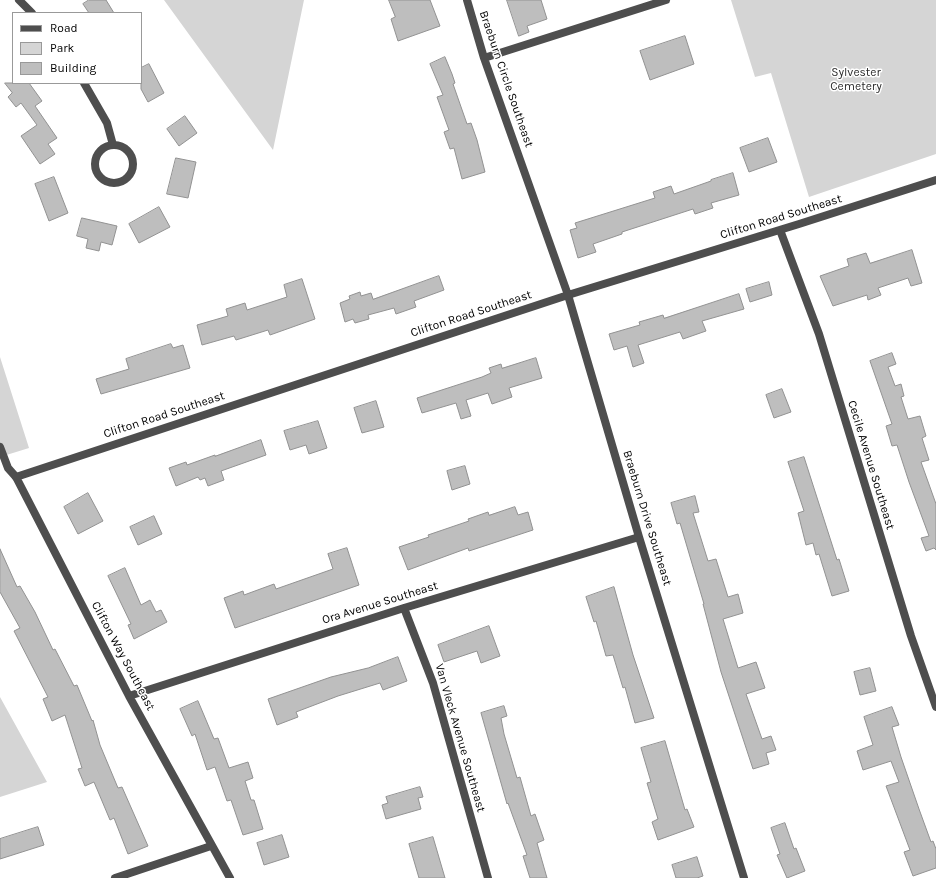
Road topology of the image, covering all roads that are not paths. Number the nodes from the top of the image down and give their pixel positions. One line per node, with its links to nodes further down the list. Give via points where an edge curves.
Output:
1 (19, 0): 4 (street)
2 (467, 0): 5 (street, Braeburn Circle Southeast)
3 (666, 0): 5 (street)
4 (31, 12)
5 (484, 58): 8 (street, Braeburn Circle Southeast)
6 (85, 84): 7 (street, via 107,123)
7 (113, 145): 7 (street, via 101,151 95,160 95,166 103,180 116,184 126,180 130,175 133,162 126,149)
8 (523, 166): 11 (street, Braeburn Drive Southeast)
9 (936, 180): 10 (street, Clifton Road Southeast)
10 (780, 230): 11 (street, Clifton Road Southeast); 17 (street, Cecile Avenue Southeast, via 818,334 911,636)
11 (568, 295): 13 (street, Clifton Road Southeast); 14 (street, Braeburn Drive Southeast)
12 (0, 447): 13 (street, Clifton Way Southeast, via 8,468)
13 (16, 477): 16 (street, Clifton Way Southeast)
14 (639, 537): 15 (street, Ora Avenue Southeast); 22 (street, Braeburn Drive Southeast)
15 (404, 608): 16 (street, Ora Avenue Southeast); 21 (street, Van Vleck Avenue Southeast, via 433,683)
16 (129, 696): 18 (street, Clifton Way Southeast)
17 (936, 708)
18 (212, 846): 19 (street); 20 (street, Clifton Way Southeast)
19 (115, 878)
20 (230, 878)
21 (488, 878)
22 (744, 878)

